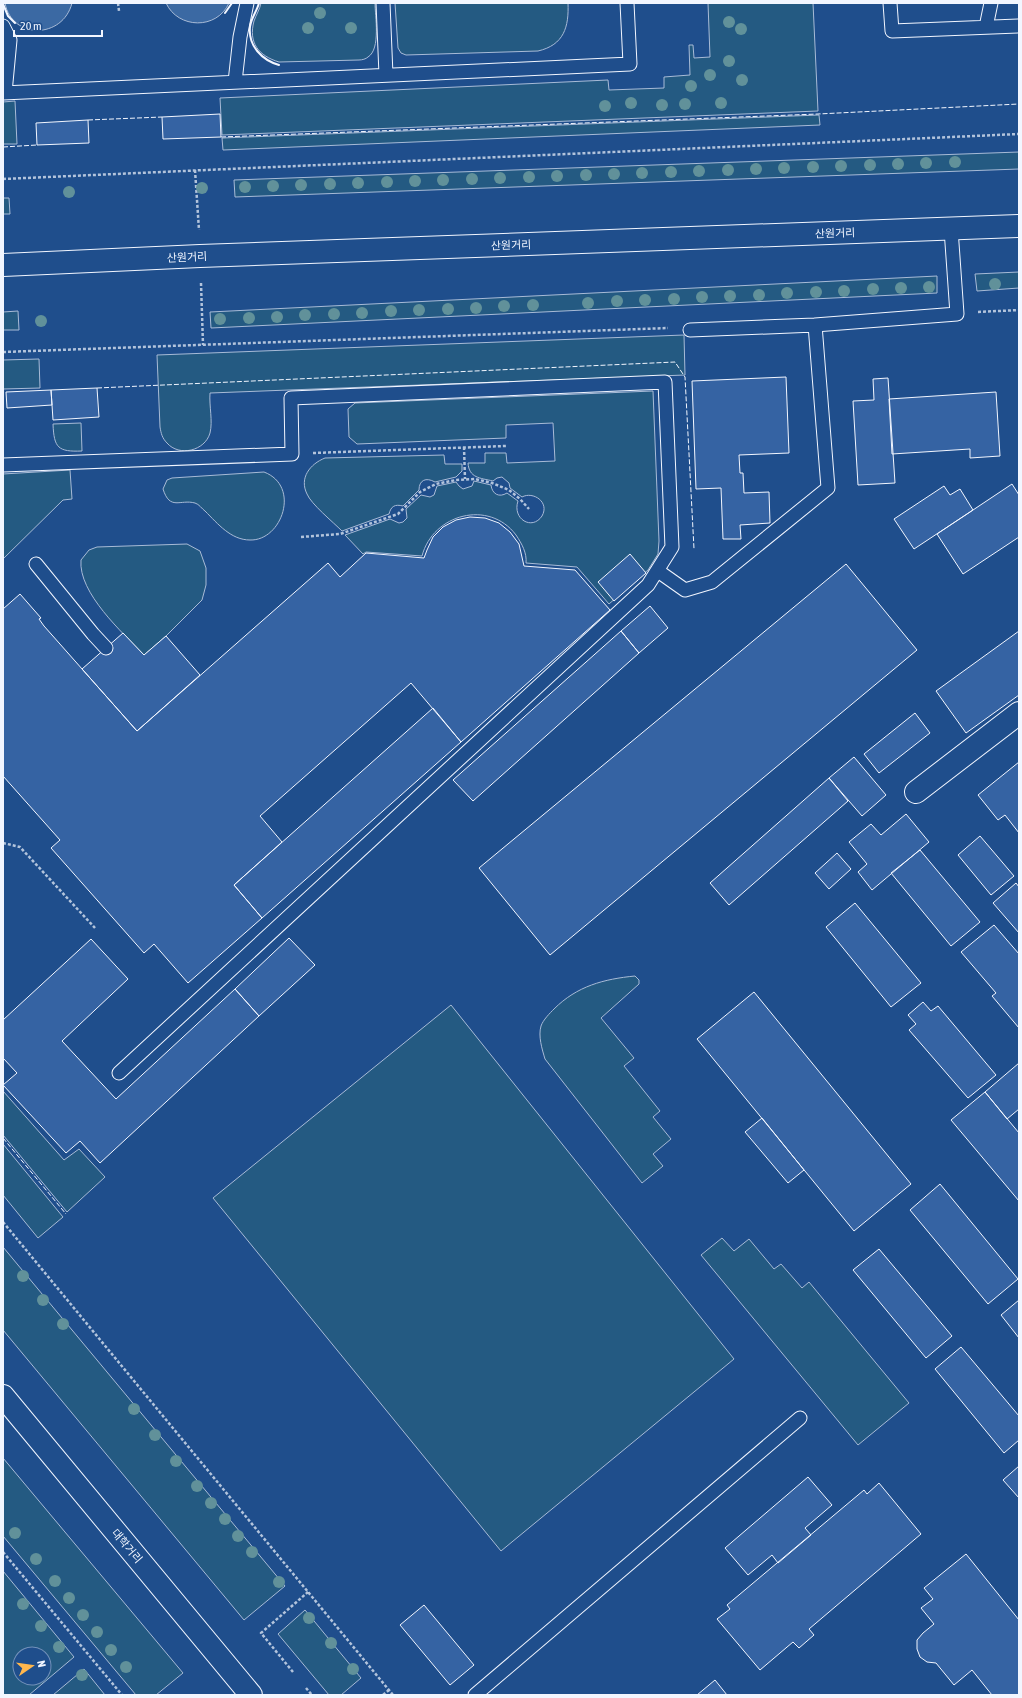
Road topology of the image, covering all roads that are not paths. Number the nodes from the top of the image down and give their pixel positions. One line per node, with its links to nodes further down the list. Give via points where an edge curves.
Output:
1 (247, 3): 10 (lane)
2 (383, 3): 9 (lane)
3 (627, 3): 9 (lane, via 630,64)
4 (890, 3): 8 (lane, via 892,31)
5 (991, 3): 8 (lane)
6 (3, 26): 11 (lane, via 10,40)
7 (1019, 26): 8 (lane)
8 (986, 27)
9 (386, 75): 10 (lane)
10 (235, 82): 11 (lane)
11 (4, 93)
12 (1019, 226): 13 (main road, 산원거리)
13 (951, 229): 14 (main road, 산원거리); 15 (lane, via 957,314)
14 (3, 265)
15 (815, 325): 16 (lane); 19 (lane, via 828,488 712,582 685,590)
16 (690, 330)
17 (3, 465): 19 (lane, via 292,454 291,398 665,382 672,547)
18 (36, 564): 20 (lane)
19 (658, 571): 23 (lane, via 648,586)
20 (106, 648)
21 (1019, 713): 22 (main road)
22 (916, 792)
23 (119, 1073)
24 (3, 1396): 26 (main road, 대학거리)
25 (800, 1418): 27 (lane)
26 (251, 1695)
27 (475, 1695)

